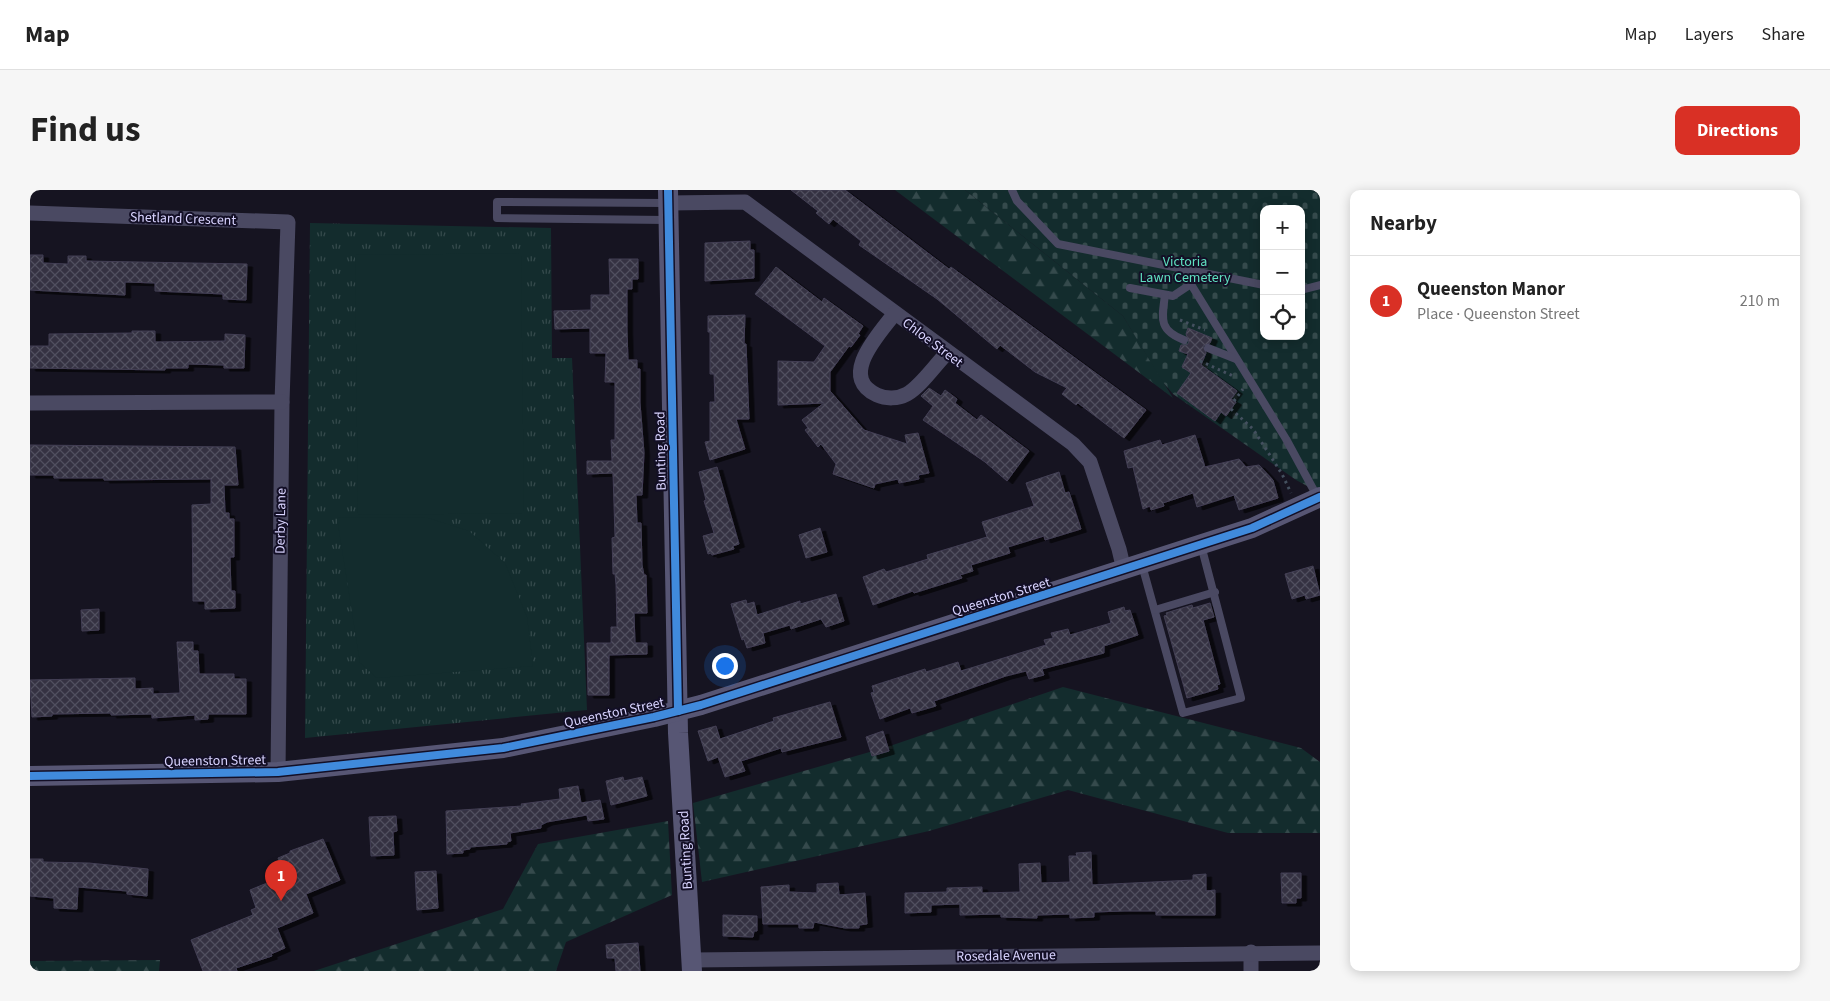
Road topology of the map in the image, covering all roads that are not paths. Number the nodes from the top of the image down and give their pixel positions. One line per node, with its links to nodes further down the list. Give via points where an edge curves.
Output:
1 (1012, 190): 4 (lane, via 1017,200 1058,244)
2 (668, 205): 2 (lane, via 498,202 496,218); 12 (street, Chloe Street, via 745,202); 24 (main road, Bunting Road)
3 (30, 213): 5 (street, Shetland Crescent, via 288,222)
4 (1181, 268): 6 (lane); 7 (lane)
5 (286, 270): 17 (street, Derby Lane)
6 (1191, 284): 11 (lane, via 1174,296); 16 (lane)
7 (1260, 284)
8 (1320, 285): 10 (lane)
9 (1130, 288): 11 (lane)
10 (1305, 289)
11 (1165, 295): 13 (lane, via 1162,317 1165,327 1172,335)
12 (895, 313): 15 (street, Chloe Street); 15 (street, via 866,352 860,368 862,381 869,391 890,399 907,394)
13 (1184, 340)
14 (1208, 348): 16 (lane)
15 (947, 352): 21 (street, Chloe Street, via 1073,444 1090,462 1119,549)
16 (1237, 359): 19 (lane)
17 (282, 402): 18 (street); 25 (street, Derby Lane)
18 (30, 403)
19 (1319, 499): 20 (main road, Queenston Street)
20 (1202, 545): 21 (main road, Queenston Street); 22 (lane)
21 (1133, 567): 23 (lane); 24 (main road, Queenston Street)
22 (1215, 592): 23 (lane); 23 (lane, via 1241,698 1183,713)
23 (1155, 610)
24 (678, 711): 25 (main road, Queenston Street, via 503,748); 29 (main road, Bunting Road)
25 (278, 772): 26 (main road, Queenston Street)
26 (30, 776)
27 (1251, 952): 28 (street, Rosedale Avenue); 29 (street, Rosedale Avenue); 30 (street)
28 (1320, 953)
29 (692, 965)
30 (1251, 971)

